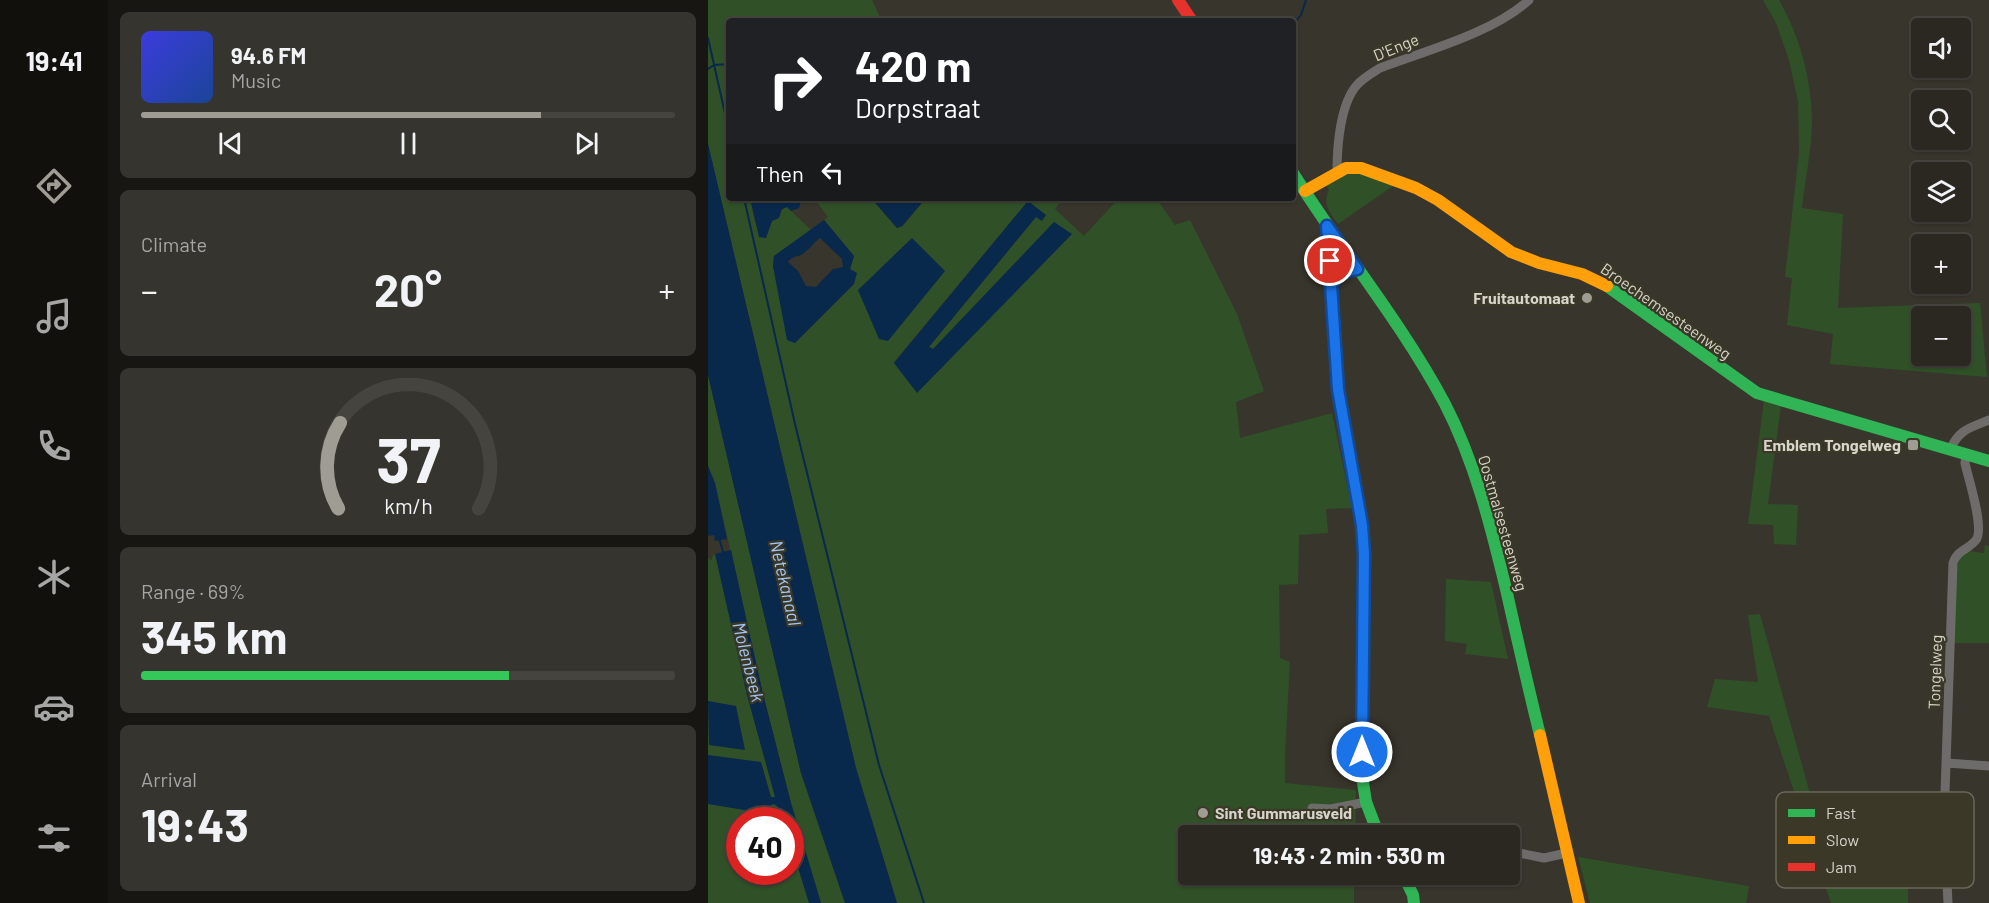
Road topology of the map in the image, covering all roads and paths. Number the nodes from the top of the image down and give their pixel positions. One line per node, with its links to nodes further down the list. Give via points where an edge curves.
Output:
1 (1178, 0): 3 (street)
2 (1529, 0): 4 (street, D'Enge, via 1477,32 1380,68 1366,77 1348,101 1341,126)
3 (1190, 18)
4 (1337, 172): 6 (street, Broechemsesteenweg); 11 (street, Broechemsesteenweg, via 1361,168 1416,188 1511,252 1572,270 1610,288 1757,393)
5 (1296, 178): 6 (street, Oostmalsesteenweg)
6 (1305, 191): 7 (street, Oostmalsesteenweg)
7 (1327, 226): 8 (street, Oostmalsesteenweg); 9 (street)
8 (1354, 264): 9 (street); 21 (street, Oostmalsesteenweg, via 1416,353 1446,406 1480,492)
9 (1331, 280): 17 (street, via 1338,389 1364,554 1362,776)
10 (1989, 420): 11 (street, via 1956,436)
11 (1950, 450): 12 (street, Broechemsesteenweg)
12 (1966, 454): 13 (street, Broechemsesteenweg); 14 (street, Tongelweg, via 1979,527 1978,538 1960,551 1953,563)
13 (1989, 461)
14 (1947, 763): 15 (street); 16 (street, Tongelweg)
15 (1989, 766)
16 (1946, 792)
17 (1366, 802): 18 (street); 19 (street)
18 (1312, 808)
19 (1375, 825)
20 (1520, 853): 21 (street, via 1544,858)
21 (1567, 853): 25 (street, Oostmalsesteenweg)
22 (1408, 885): 24 (street)
23 (1947, 888): 26 (street, Tongelweg)
24 (1414, 903)
25 (1579, 903)
26 (1948, 903)

